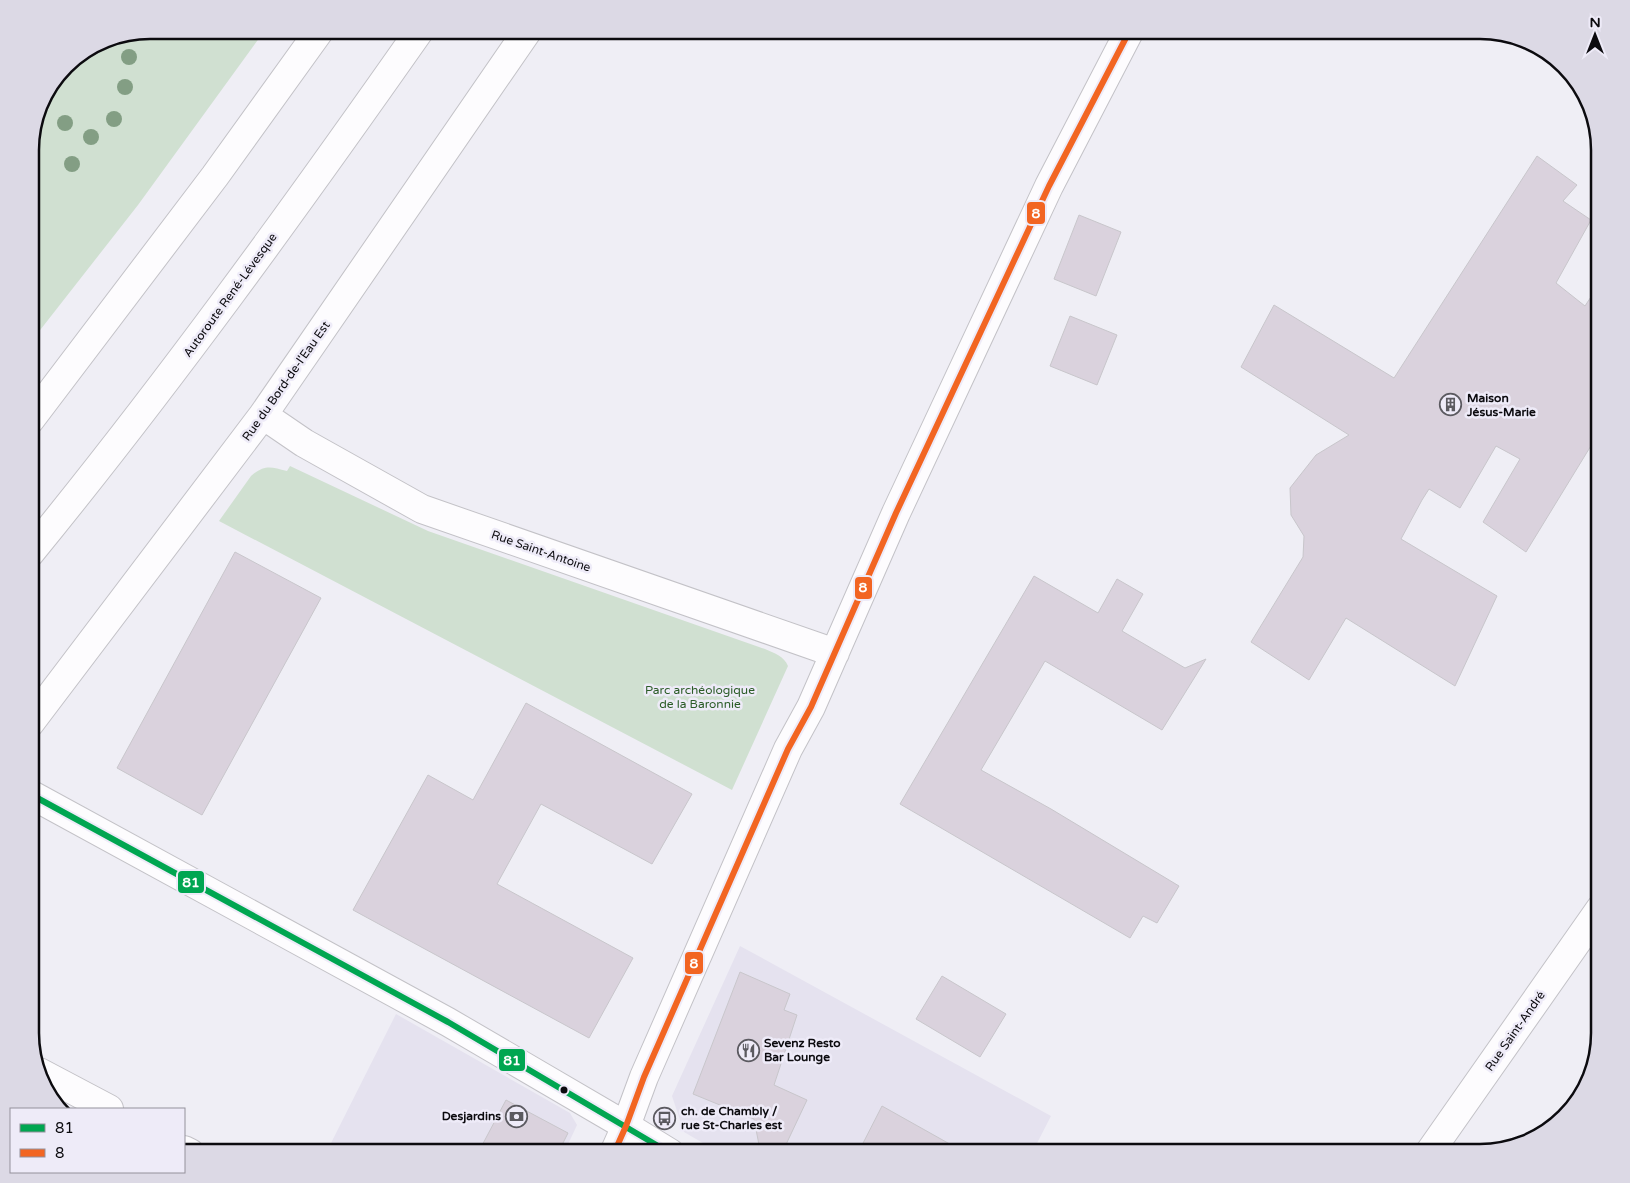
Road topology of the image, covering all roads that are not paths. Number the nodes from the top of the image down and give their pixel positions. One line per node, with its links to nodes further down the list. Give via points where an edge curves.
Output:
1 (314, 39): 5 (main road, via 215,176)
2 (414, 39): 7 (main road, Autoroute René-Lévesque, via 180,363)
3 (522, 39): 6 (main road, Rue du Bord-de-l'Eau Est)
4 (1125, 39): 8 (main road, via 1041,204 896,513)
5 (39, 408)
6 (263, 415): 8 (main road, Rue Saint-Antoine, via 304,443 422,509); 9 (main road, Rue du Bord-de-l'Eau Est)
7 (39, 542)
8 (835, 653): 14 (main road, via 774,780 644,1077)
9 (39, 711)
10 (39, 799): 14 (main road, via 448,1022)
11 (1591, 922): 17 (main road, Rue Saint-André)
12 (48, 1077): 13 (main road)
13 (107, 1108)
14 (626, 1126): 15 (main road); 16 (main road)
15 (618, 1144)
16 (655, 1144)
17 (1435, 1144)

